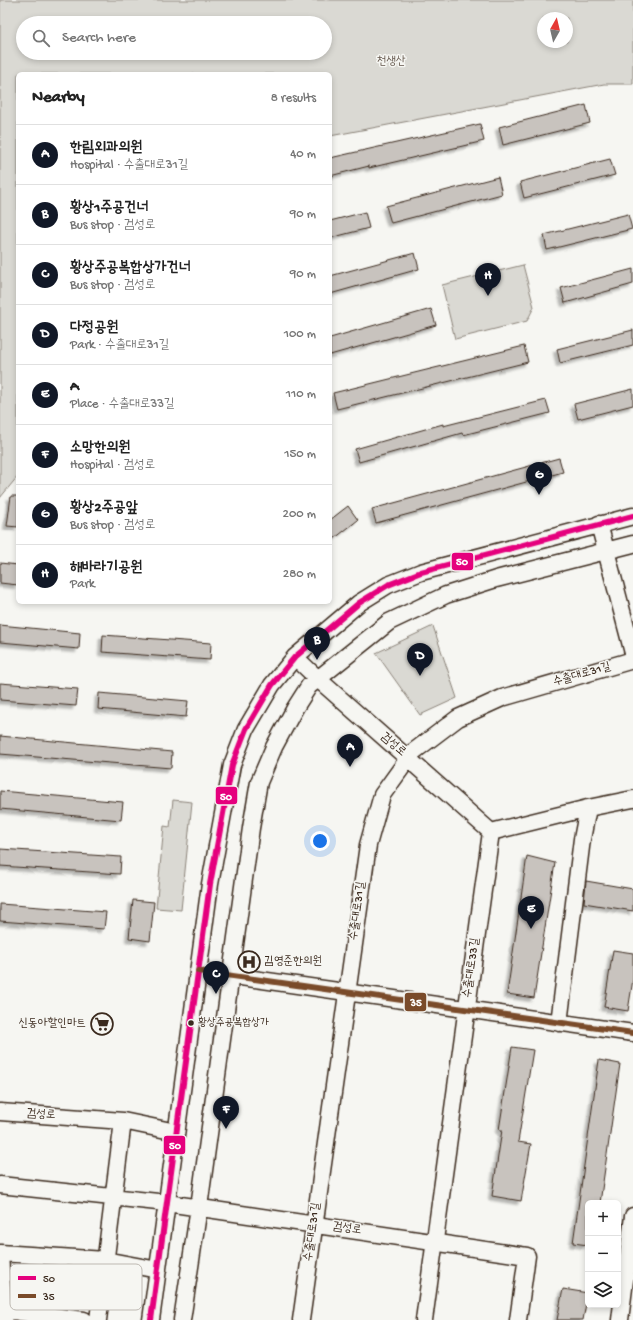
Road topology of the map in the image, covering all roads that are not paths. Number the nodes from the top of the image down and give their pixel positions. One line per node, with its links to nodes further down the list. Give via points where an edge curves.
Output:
1 (633, 516): 2 (street)
2 (599, 524): 4 (street); 6 (street, via 421,572 388,585 359,602)
3 (633, 544): 4 (street)
4 (606, 551): 5 (street); 8 (street, via 496,579 446,595 389,622)
5 (633, 653)
6 (295, 657): 8 (street, 검성로); 13 (street, via 272,685 246,729 232,765 210,884)
7 (633, 660): 9 (street, 수출대로31길, via 502,698 458,718 413,752)
8 (318, 679): 9 (street, 검성로); 14 (street, via 309,686 295,708 259,782 250,828)
9 (408, 759): 12 (street, 검성로); 15 (street, 수출대로31길, via 382,795 368,845)
10 (633, 799): 11 (street)
11 (588, 808): 12 (street); 17 (street)
12 (491, 832): 16 (street, 수출대로33길)
13 (198, 971): 14 (street); 21 (street)
14 (230, 975): 15 (street); 25 (street)
15 (347, 992): 16 (street); 27 (street, 수출대로31길)
16 (467, 1009): 17 (street); 28 (street, 수출대로33길)
17 (559, 1022): 18 (street)
18 (633, 1033)
19 (0, 1112): 20 (street, 검성로)
20 (123, 1121): 21 (street, 검성로); 23 (street)
21 (176, 1132): 24 (street)
22 (0, 1185): 23 (street, 검성로)
23 (114, 1196): 24 (street, 검성로); 30 (street)
24 (167, 1203): 25 (street, 검성로); 34 (street)
25 (199, 1208): 27 (street, 검성로); 40 (street)
26 (633, 1216): 44 (street)
27 (314, 1224): 28 (street, 검성로); 41 (street, 수출대로31길)
28 (434, 1242): 42 (street, 수출대로33길); 43 (street, 검성로, via 527,1256)
29 (0, 1253): 30 (street); 36 (street)
30 (105, 1260): 31 (street); 32 (street)
31 (105, 1264)
32 (126, 1264)
33 (142, 1267): 34 (street)
34 (158, 1270): 39 (street)
35 (99, 1310): 38 (street)
36 (4, 1315): 37 (street)
37 (84, 1320)
38 (98, 1320)
39 (151, 1320)
40 (182, 1320)
41 (301, 1320)
42 (424, 1320)
43 (518, 1320)
44 (620, 1320)

